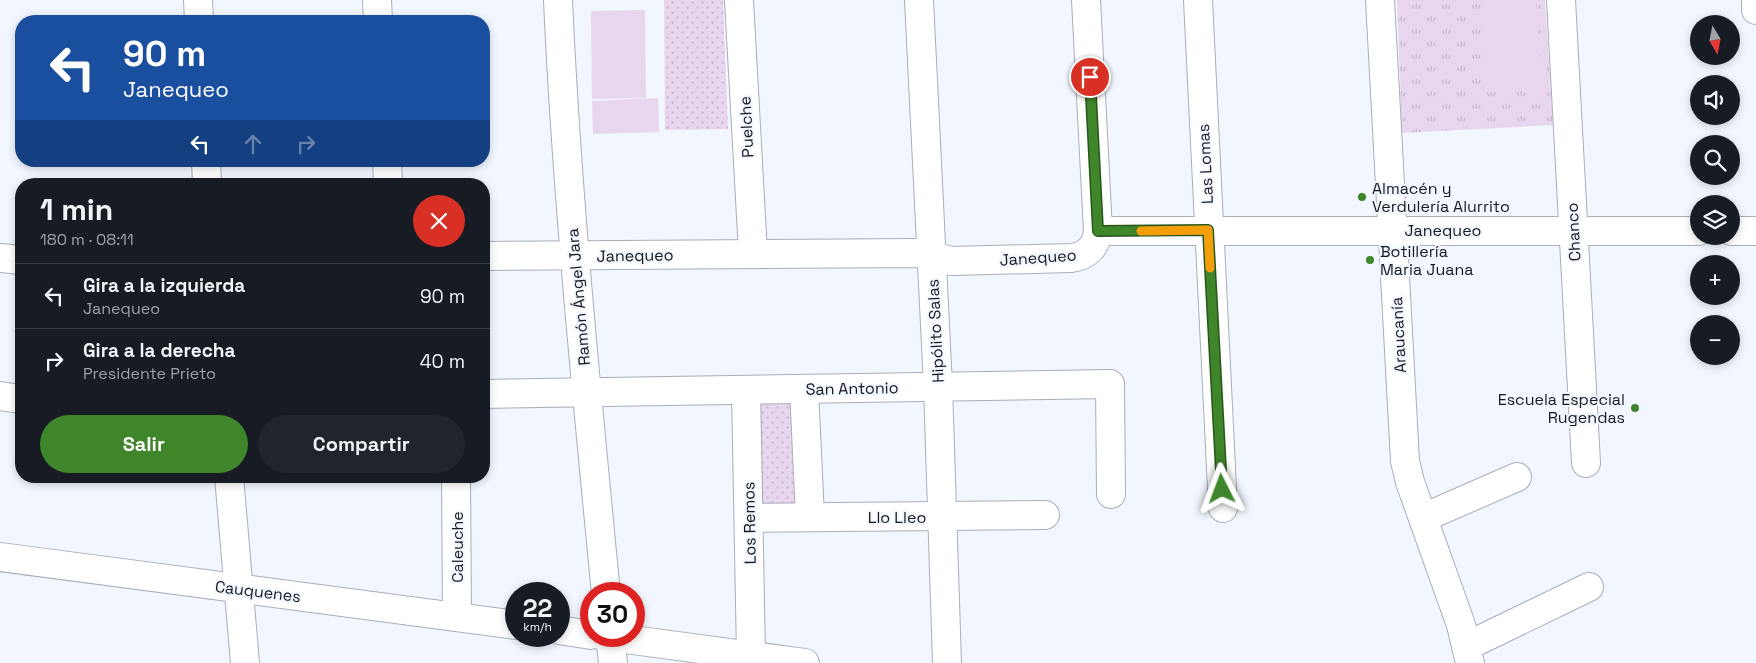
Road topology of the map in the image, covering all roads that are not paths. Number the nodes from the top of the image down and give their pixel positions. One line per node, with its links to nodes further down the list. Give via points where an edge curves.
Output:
1 (198, 0): 12 (street)
2 (377, 0): 13 (street)
3 (558, 0): 22 (street, Ramón Ángel Jara)
4 (739, 0): 21 (street, Puelche)
5 (919, 0): 24 (street, Hipólito Salas)
6 (1086, 0): 17 (street)
7 (1198, 0): 14 (street, Las Lomas)
8 (1380, 0): 15 (street, Araucanía)
9 (1561, 0): 16 (street, Chanco)
10 (1756, 0): 11 (street)
11 (1756, 10)
12 (199, 15)
13 (378, 15)
14 (1208, 230): 15 (street, Janequeo); 17 (street, Janequeo); 39 (street, Las Lomas)
15 (1392, 230): 16 (street, Janequeo); 44 (street, Araucanía, via 1404,451 1410,482)
16 (1573, 230): 18 (street, Janequeo); 34 (street, Chanco)
17 (1098, 231): 24 (street, Janequeo, via 1094,244 1078,257 952,261)
18 (1690, 231)
19 (1740, 231): 20 (street)
20 (1756, 231)
21 (753, 253): 22 (street, Janequeo); 24 (street, Janequeo, via 918,253)
22 (574, 255): 23 (street, Janequeo); 30 (street, Ramón Ángel Jara)
23 (490, 256)
24 (932, 256): 27 (street, Hipólito Salas)
25 (0, 258): 26 (street)
26 (15, 259)
27 (938, 386): 28 (street, San Antonio); 38 (street, San Antonio, via 1110,384); 40 (street, Hipólito Salas)
28 (804, 389): 29 (street, San Antonio); 42 (street)
29 (746, 390): 30 (street, San Antonio); 43 (street, Los Remos)
30 (587, 392): 31 (street, San Antonio); 46 (street, Ramón Ángel Jara)
31 (490, 394)
32 (0, 396): 33 (street)
33 (15, 398)
34 (1586, 463)
35 (1517, 478): 44 (street)
36 (230, 483): 48 (street)
37 (456, 483): 49 (street, Caleuche)
38 (1111, 494)
39 (1223, 508)
40 (943, 516): 41 (street, Llo Lleo); 42 (street, Llo Lleo); 56 (street, Hipólito Salas)
41 (1045, 516)
42 (810, 517): 43 (street, Llo Lleo)
43 (749, 518): 53 (street, Los Remos)
44 (1423, 518): 52 (street, Araucanía)
45 (0, 557): 48 (street, Cauquenes)
46 (605, 582)
47 (1589, 586): 52 (street)
48 (238, 589): 49 (street, Cauquenes); 54 (street)
49 (457, 617): 50 (street, Cauquenes)
50 (505, 624)
51 (645, 645): 53 (street)
52 (1468, 654)
53 (751, 656): 55 (street)
54 (246, 663)
55 (805, 663)
56 (947, 663)

